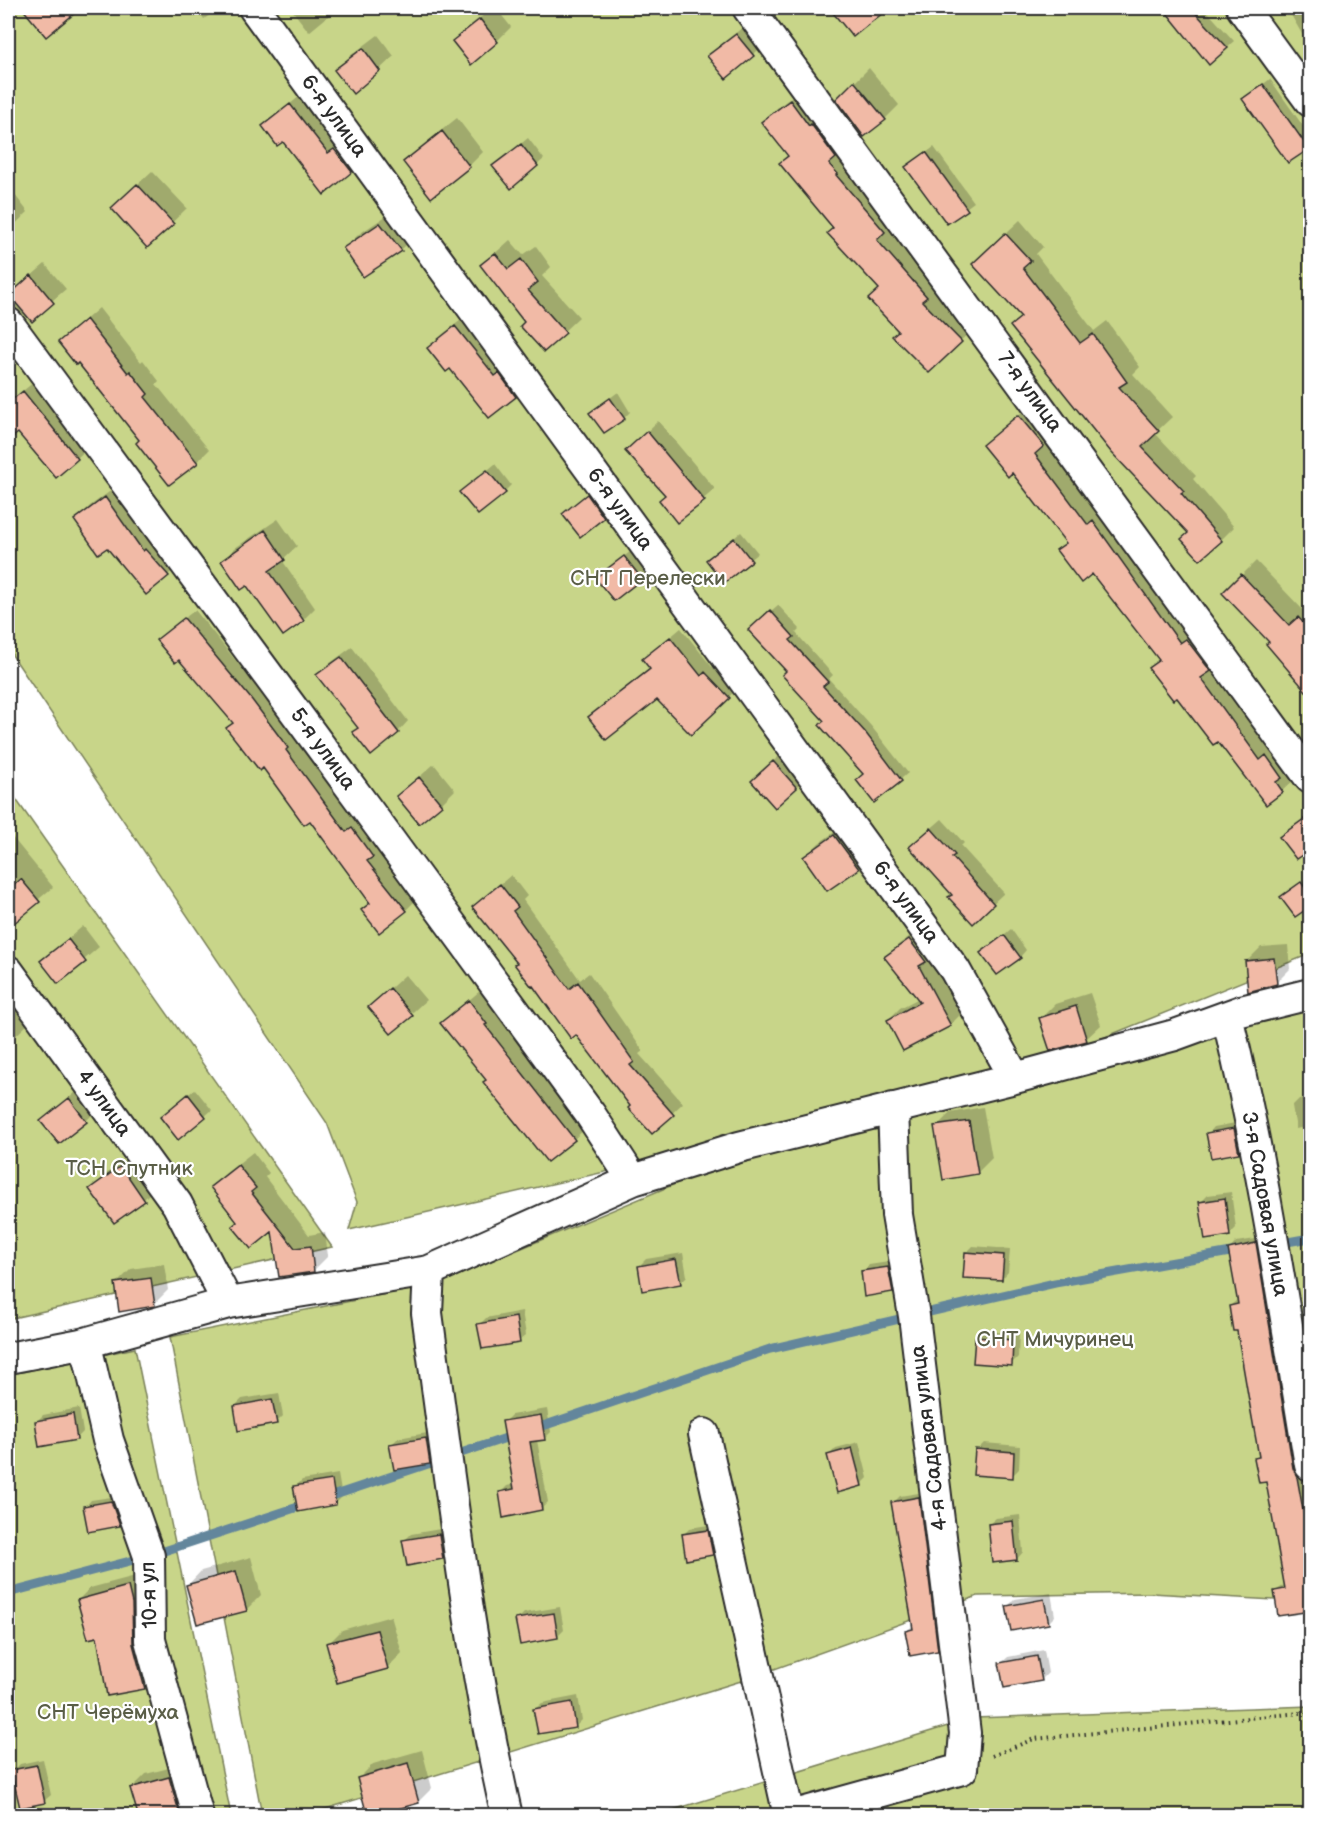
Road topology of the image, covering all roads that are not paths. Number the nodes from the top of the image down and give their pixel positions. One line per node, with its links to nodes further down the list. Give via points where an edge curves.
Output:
1 (254, 8): 10 (street, 6-я улица, via 955,970)
2 (748, 8): 6 (street, 7-я улица)
3 (1242, 8): 4 (street)
4 (1311, 101)
5 (8, 323): 12 (street, 5-я улица, via 590,1114)
6 (1311, 778)
7 (8, 971): 14 (street, 4 улица, via 177,1204)
8 (1311, 994): 9 (street)
9 (1227, 1016): 10 (street, via 1175,1035); 18 (street, 3-я Садовая улица, via 1270,1220)
10 (1015, 1078): 11 (street)
11 (893, 1108): 12 (street, via 739,1147); 21 (street, 4-я Садовая улица, via 897,1215 914,1316 965,1733 962,1769)
12 (633, 1180): 13 (street)
13 (429, 1271): 14 (street); 20 (street, via 427,1313 466,1590)
14 (228, 1303): 15 (street)
15 (81, 1344): 16 (street); 19 (street, 10-я ул, via 89,1358 108,1440 149,1556 150,1640)
16 (8, 1358)
17 (704, 1434): 21 (street)
18 (1311, 1465)
19 (198, 1815)
20 (507, 1815)
21 (790, 1815)

